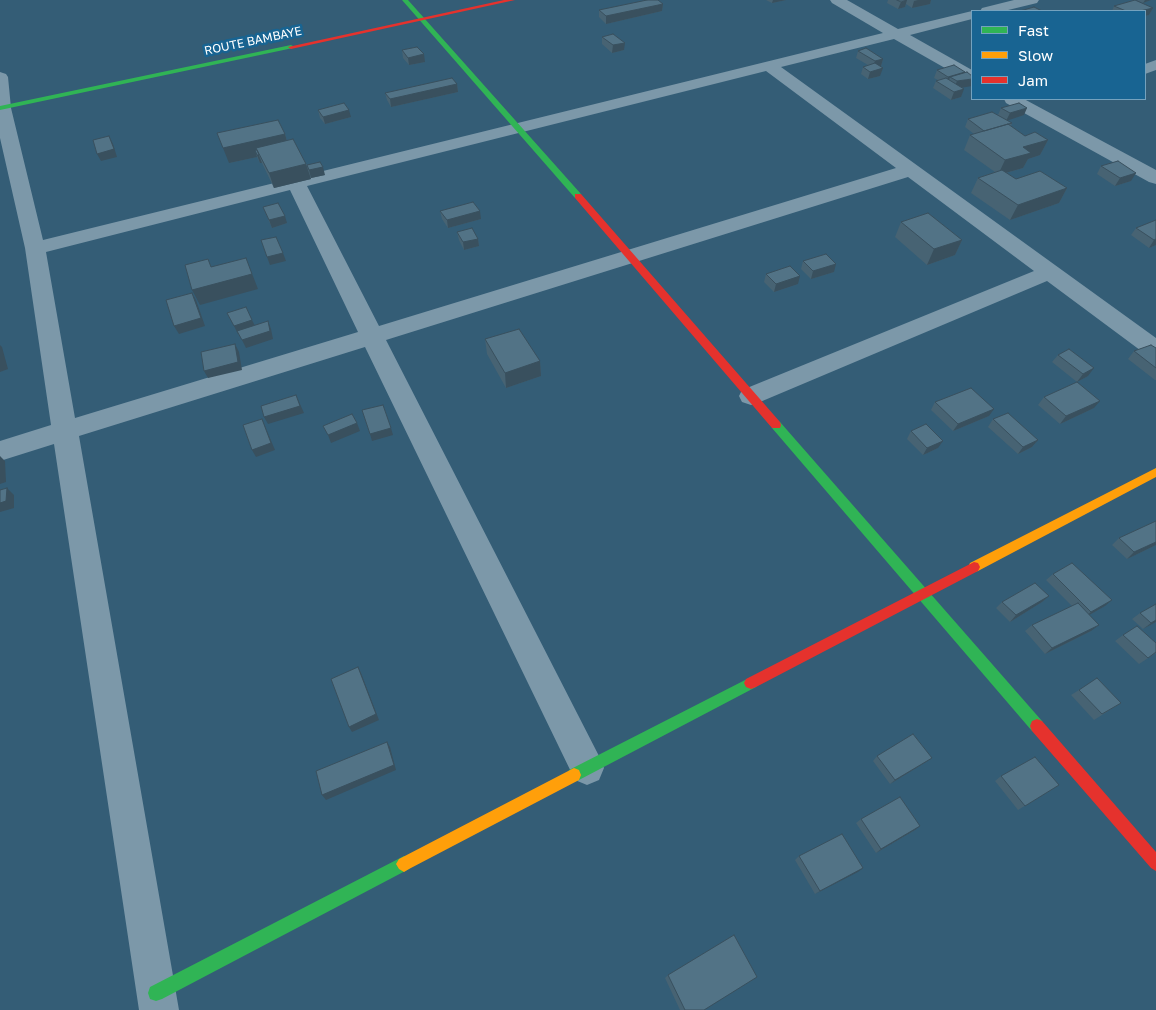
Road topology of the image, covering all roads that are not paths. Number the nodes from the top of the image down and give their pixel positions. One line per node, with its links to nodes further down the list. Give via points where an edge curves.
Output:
1 (405, 0): 7 (street)
2 (512, 0): 7 (street, ROUTE BAMBAYE)
3 (837, 0): 8 (street)
4 (1032, 0): 5 (street)
5 (991, 10)
6 (971, 15): 8 (street)
7 (420, 19): 14 (street, ROUTE BAMBAYE); 15 (street)
8 (895, 34): 9 (street); 10 (street)
9 (768, 66): 15 (street); 16 (street)
10 (971, 76)
11 (0, 78): 14 (street)
12 (1037, 100): 13 (street)
13 (1018, 102): 17 (street)
14 (1, 108): 19 (street)
15 (519, 128): 18 (street); 20 (street)
16 (911, 170): 20 (street); 21 (street)
17 (1156, 178)
18 (296, 183): 19 (street); 22 (street)
19 (35, 248): 25 (street)
20 (631, 257): 22 (street); 24 (street)
21 (1050, 272): 23 (street); 24 (street)
22 (372, 336): 25 (street); 29 (street)
23 (1156, 350)
24 (751, 396): 28 (street)
25 (65, 431): 26 (street); 31 (street)
26 (0, 451)
27 (1156, 472): 28 (street)
28 (922, 593): 29 (street); 30 (street)
29 (586, 768): 31 (street)
30 (1156, 863)
31 (158, 1002)

